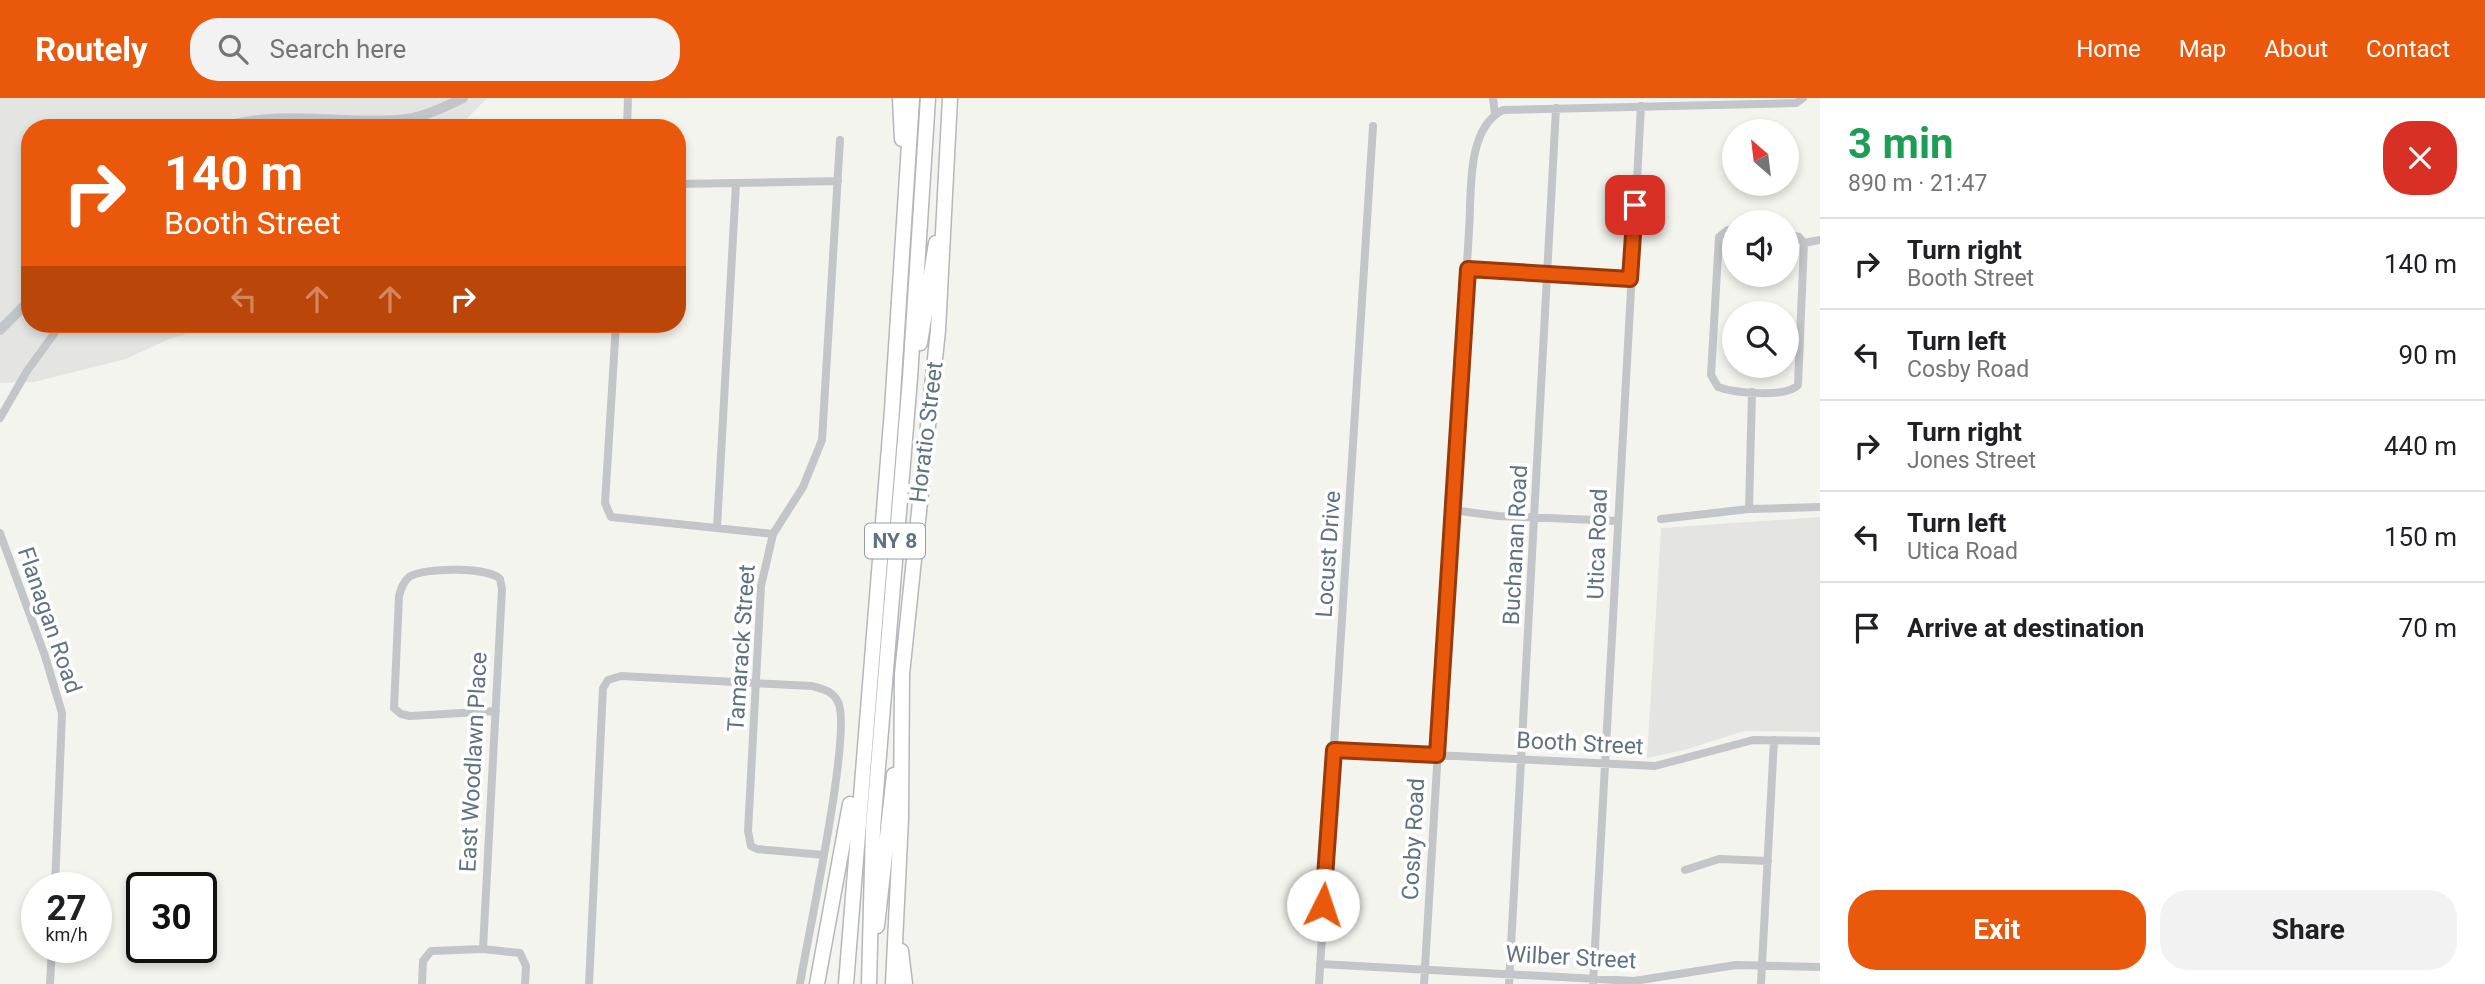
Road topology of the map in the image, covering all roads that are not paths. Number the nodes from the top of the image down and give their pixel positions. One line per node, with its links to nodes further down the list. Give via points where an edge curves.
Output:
1 (463, 98): 16 (street)
2 (628, 98): 17 (street)
3 (900, 98): 24 (highway)
4 (912, 98): 24 (highway, NY 8)
5 (928, 98): 36 (highway, NY 8)
6 (950, 98): 20 (highway, Horatio Street)
7 (1493, 98): 13 (street)
8 (1802, 99): 10 (street, via 1796,103)
9 (1598, 102): 11 (street); 12 (street)
10 (1702, 102): 11 (street)
11 (1640, 106): 31 (street, Utica Road)
12 (1556, 108): 13 (street); 30 (street, Buchanan Road)
13 (1495, 114): 29 (street, Cosby Road, via 1479,140 1474,166)
14 (281, 119): 15 (street)
15 (363, 119)
16 (403, 119)
17 (627, 119)
18 (1373, 126): 54 (street, Locust Drive)
19 (840, 140): 21 (street, Tamarack Street)
20 (948, 158): 36 (highway, via 919,347); 50 (highway, Horatio Street, via 938,330 915,528)
21 (838, 181): 22 (street); 47 (street, Tamarack Street, via 822,440 803,487)
22 (736, 183): 23 (street); 45 (street)
23 (686, 184)
24 (904, 214): 51 (highway, NY 8)
25 (1722, 233): 37 (street, via 1711,375 1719,388)
26 (1799, 237): 28 (street)
27 (1820, 240): 28 (street)
28 (1804, 243): 37 (street, via 1798,385 1785,393)
29 (1468, 269): 30 (street); 41 (street, Cosby Road)
30 (1549, 274): 31 (street); 42 (street, Buchanan Road)
31 (1630, 279): 44 (street, Utica Road)
32 (21, 309): 33 (street)
33 (0, 330)
34 (54, 333): 38 (street)
35 (616, 333): 45 (street, via 607,508 611,517)
36 (910, 378): 71 (highway, NY 8, via 881,704)
37 (1752, 392): 40 (street)
38 (0, 418)
39 (1820, 508): 40 (street)
40 (1749, 509): 43 (street)
41 (1452, 510): 42 (street); 55 (street, Cosby Road)
42 (1535, 517): 44 (street); 56 (street, Buchanan Road)
43 (1661, 519)
44 (1618, 521): 57 (street, Utica Road)
45 (717, 528): 47 (street)
46 (0, 533): 61 (street, Flanagan Road, via 62,713)
47 (773, 534): 48 (street, Tamarack Street, via 761,586)
48 (757, 684): 58 (street, Tamarack Street, via 748,839 757,849); 58 (street, via 812,686 832,694 838,702 842,724); 75 (street, via 621,676 608,680 603,688)
49 (496, 711): 49 (street, East Woodlawn Place, via 499,578 487,570 421,572 407,579 399,596 394,708 407,715); 63 (street, East Woodlawn Place)
50 (902, 711): 62 (highway, Horatio Street); 71 (highway)
51 (866, 716): 77 (highway); 78 (highway, NY 8)
52 (1774, 740): 53 (street, Booth Street); 57 (street, Booth Street, via 1731,743 1655,766); 59 (street)
53 (1820, 741)
54 (1334, 750): 55 (street, Booth Street); 65 (street, Locust Drive)
55 (1437, 755): 56 (street, Booth Street); 68 (street, Cosby Road)
56 (1522, 760): 57 (street, Booth Street); 69 (street, Buchanan Road)
57 (1605, 764): 70 (street, Utica Road)
58 (824, 855): 76 (street)
59 (1768, 861): 60 (street, via 1719,859); 66 (street)
60 (1685, 870)
61 (56, 872)
62 (896, 909): 79 (highway); 80 (highway)
63 (483, 949): 73 (street, via 431,951 423,961); 74 (street, via 520,953 526,966)
64 (51, 963): 72 (street)
65 (1320, 964): 68 (street, Wilber Street); 81 (street, Locust Drive)
66 (1762, 964): 67 (street, Wilber Street); 70 (street, Wilber Street, via 1653,979); 83 (street)
67 (1820, 967)
68 (1425, 969): 69 (street, Wilber Street); 82 (street, Cosby Road)
69 (1509, 979): 70 (street, Wilber Street)
70 (1593, 981)
71 (869, 983)
72 (50, 984)
73 (422, 984)
74 (525, 984)
75 (589, 984)
76 (800, 984)
77 (817, 984)
78 (846, 984)
79 (893, 984)
80 (905, 984)
81 (1319, 984)
82 (1424, 984)
83 (1761, 984)

